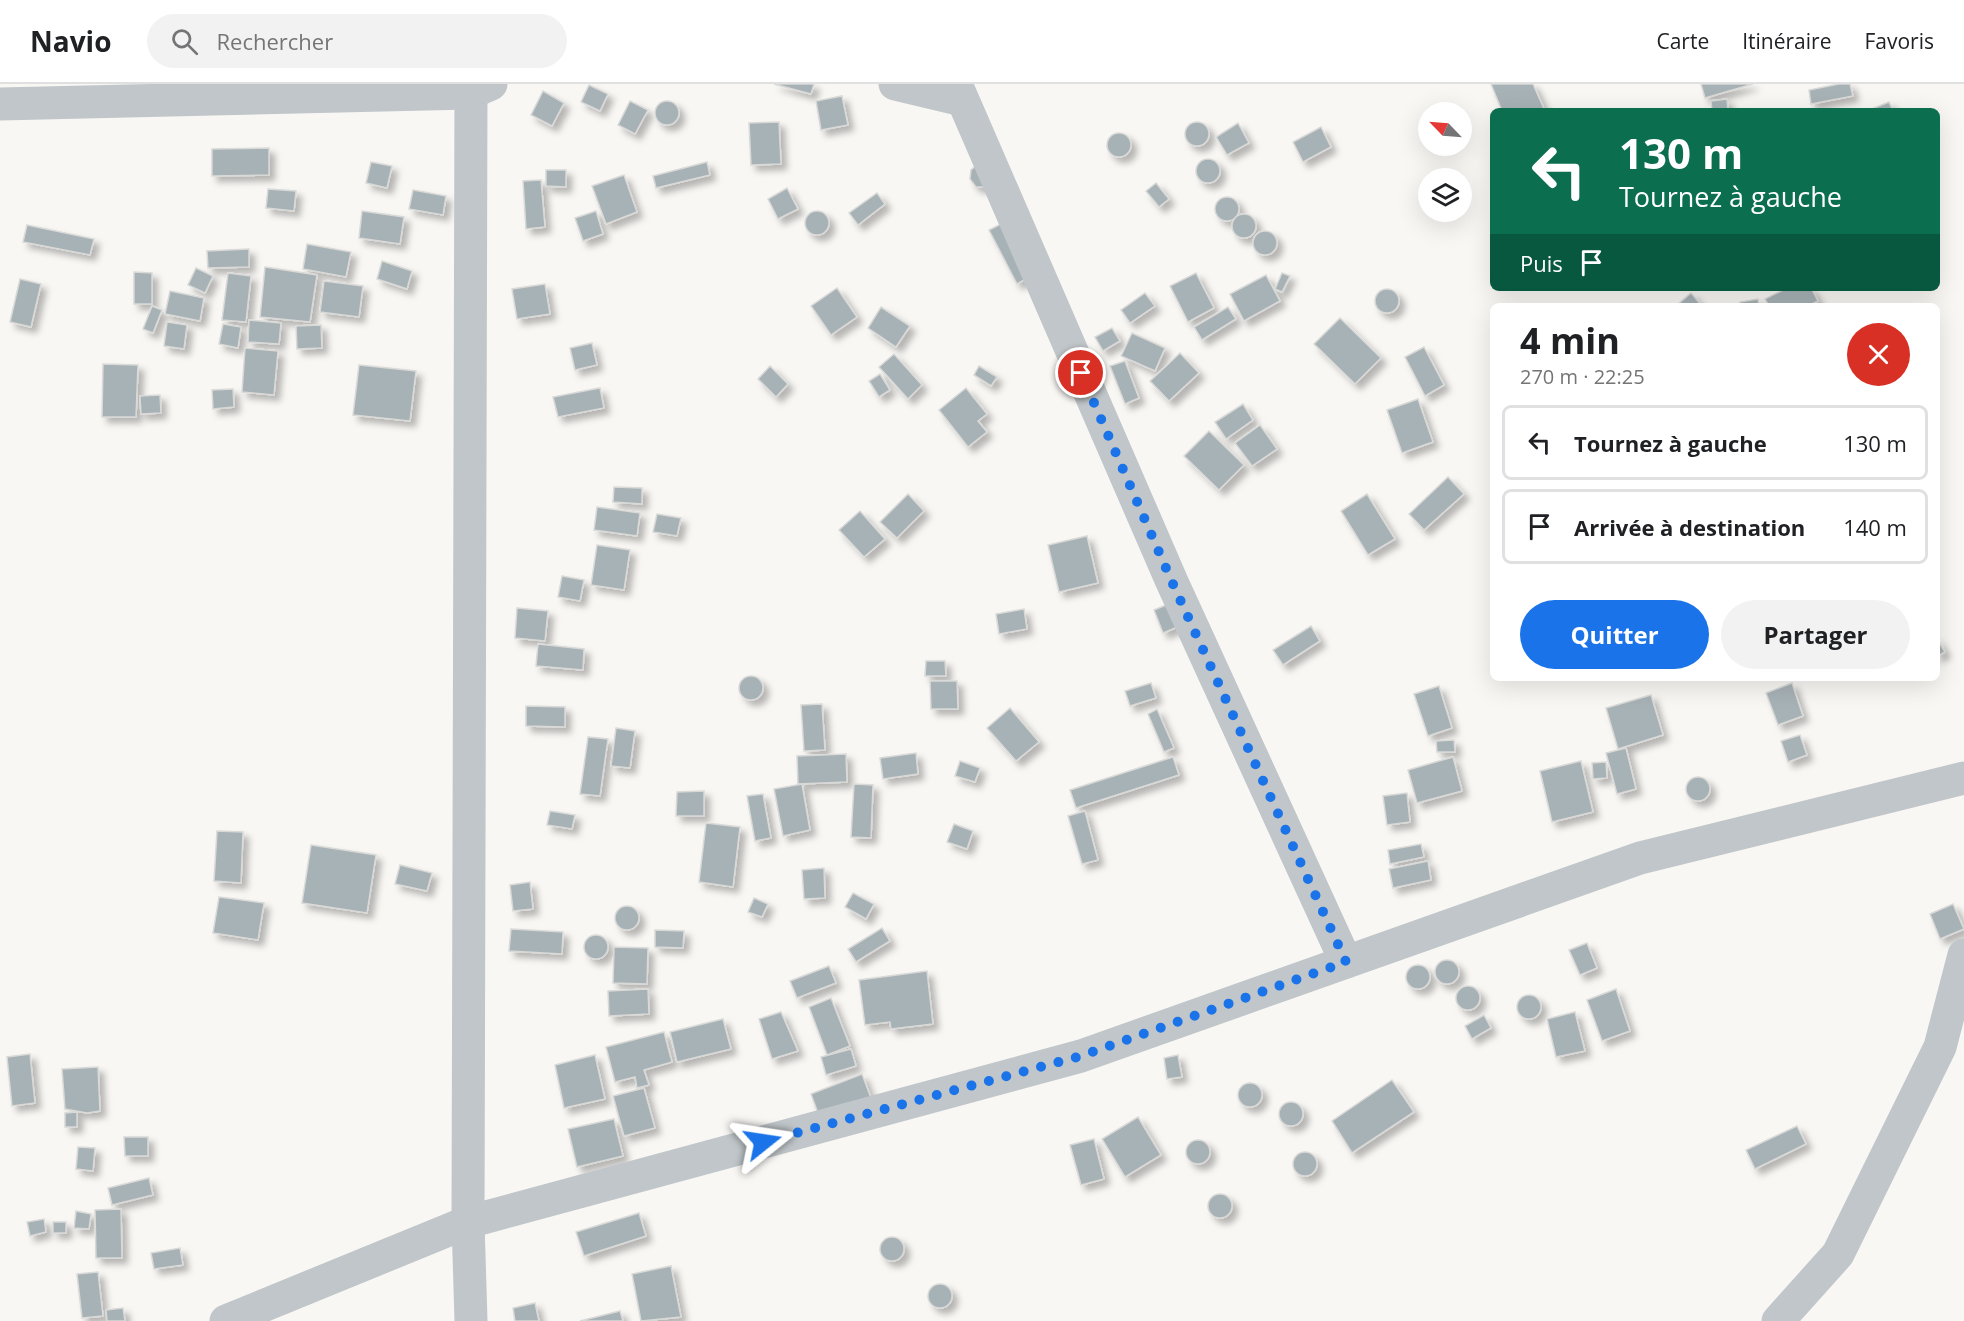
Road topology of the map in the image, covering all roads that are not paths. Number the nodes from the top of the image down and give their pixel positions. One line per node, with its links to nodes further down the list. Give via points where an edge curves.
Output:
1 (895, 84): 3 (street)
2 (477, 87): 4 (street); 8 (street)
3 (959, 92): 7 (street, via 1172,582)
4 (0, 104)
5 (1964, 778): 7 (street, via 1640,858)
6 (1964, 955): 11 (street, via 1940,1047 1838,1254)
7 (1346, 962): 8 (street, via 1081,1056)
8 (468, 1222): 9 (street); 10 (street)
9 (226, 1321)
10 (471, 1321)
11 (1778, 1321)

